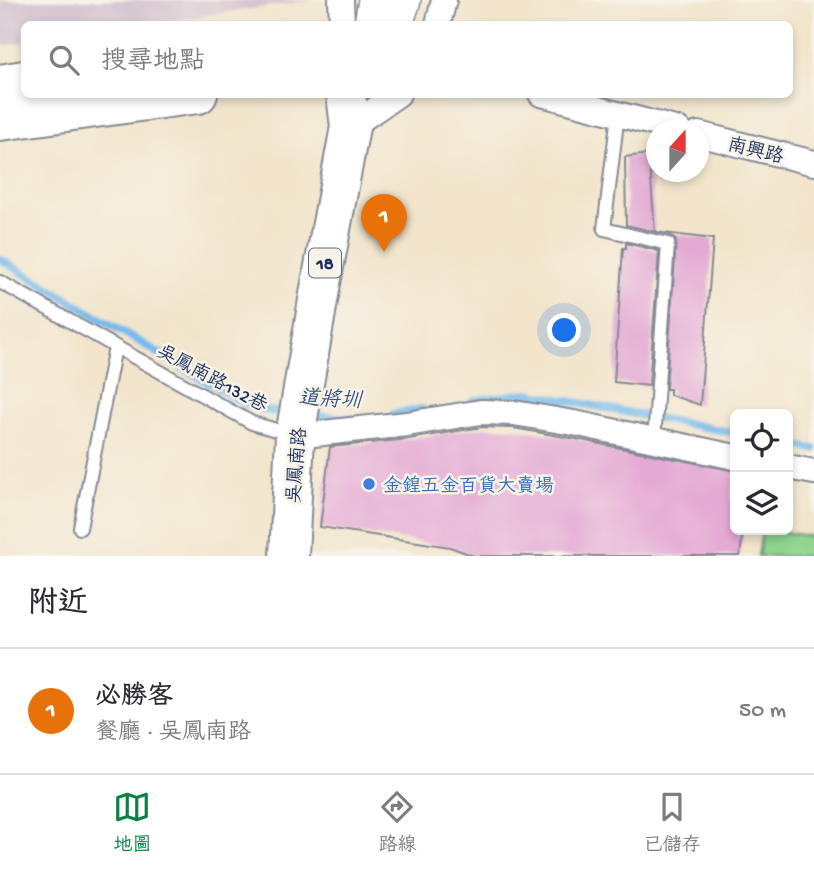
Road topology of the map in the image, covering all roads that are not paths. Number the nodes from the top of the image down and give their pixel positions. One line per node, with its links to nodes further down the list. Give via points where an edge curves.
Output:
1 (341, 0): 5 (street)
2 (376, 0): 6 (street)
3 (403, 0): 7 (street)
4 (444, 0): 8 (street)
5 (342, 21)
6 (372, 21)
7 (396, 21)
8 (439, 21)
9 (21, 80): 10 (main road)
10 (0, 84)
11 (169, 98): 16 (main road)
12 (381, 98): 14 (street, 吳鳳南路)
13 (556, 98): 15 (street)
14 (352, 105): 22 (main road, 吳鳳南路 / 18)
15 (618, 114): 17 (street); 23 (lane, via 604,229 668,244)
16 (0, 121)
17 (646, 121)
18 (709, 137): 19 (street, 南興路)
19 (814, 163)
20 (0, 282): 21 (lane, 吳鳳南路132巷)
21 (115, 347): 22 (lane, 吳鳳南路132巷, via 252,423); 27 (lane)
22 (295, 436): 23 (street, via 481,412 514,413); 28 (main road, 吳鳳南路 / 18)
23 (654, 440): 24 (street)
24 (730, 456)
25 (793, 468): 26 (street)
26 (814, 472)
27 (80, 528)
28 (289, 556)

